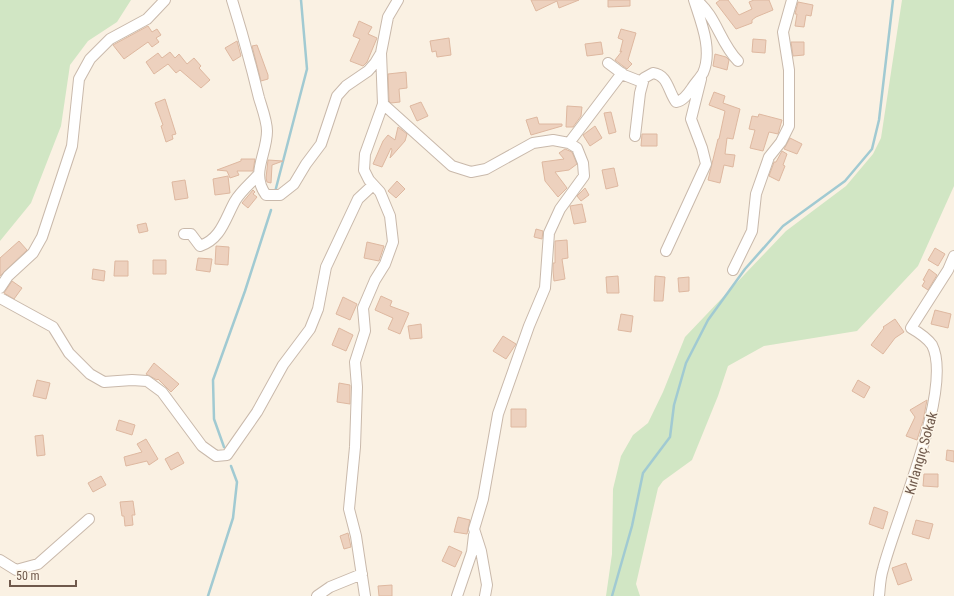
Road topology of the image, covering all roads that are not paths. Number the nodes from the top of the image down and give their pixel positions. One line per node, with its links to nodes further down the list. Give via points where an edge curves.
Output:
1 (165, 0): 21 (street, via 147,19 110,38 90,59 79,79 72,146 42,237 33,253 8,276)
2 (232, 0): 15 (street, via 267,129 266,146 260,159)
3 (398, 0): 6 (street, via 388,16)
4 (695, 0): 7 (street, via 704,6 728,51); 9 (street, via 704,32 707,57)
5 (792, 0): 20 (street, via 783,32 789,70 789,126 768,161 756,194 752,231)
6 (381, 53): 12 (street); 15 (street, via 368,71 346,86 338,96 321,144 294,184 280,195 266,196)
7 (738, 61)
8 (608, 63): 10 (street)
9 (703, 73): 11 (street, via 681,101 676,102 660,74 653,73); 18 (street, via 691,119 706,164)
10 (622, 74): 11 (street); 14 (street)
11 (642, 82): 13 (street)
12 (383, 104): 14 (street, via 452,166 471,172 486,169 533,143 553,140); 16 (street, via 365,154 364,170)
13 (635, 136)
14 (569, 143): 24 (street, via 577,148 583,163 584,176 560,209 549,233 545,288 498,414)
15 (258, 176): 17 (street, via 242,192 219,233 208,243 200,246 192,234)
16 (373, 185): 22 (street, via 358,199 326,267 318,309 310,329 283,365 257,412 227,455 216,456 202,446 162,392 147,381 104,382 90,374 69,353 53,327); 26 (street, via 380,192 390,216 392,242 364,308 365,331 355,362 355,447 348,509)
17 (184, 234)
18 (666, 251)
19 (954, 256): 31 (street, Kırlangıç Sokak, via 948,270 911,328 932,344 939,368 938,389 930,432 882,570)
20 (733, 270)
21 (0, 288)
22 (0, 298)
23 (89, 519): 25 (street, via 38,564 16,570)
24 (474, 529): 29 (street, via 472,552); 30 (street, via 487,585)
25 (0, 560)
26 (362, 574): 27 (street, via 330,587); 28 (street)
27 (318, 596)
28 (365, 596)
29 (457, 596)
30 (485, 596)
31 (879, 596)

